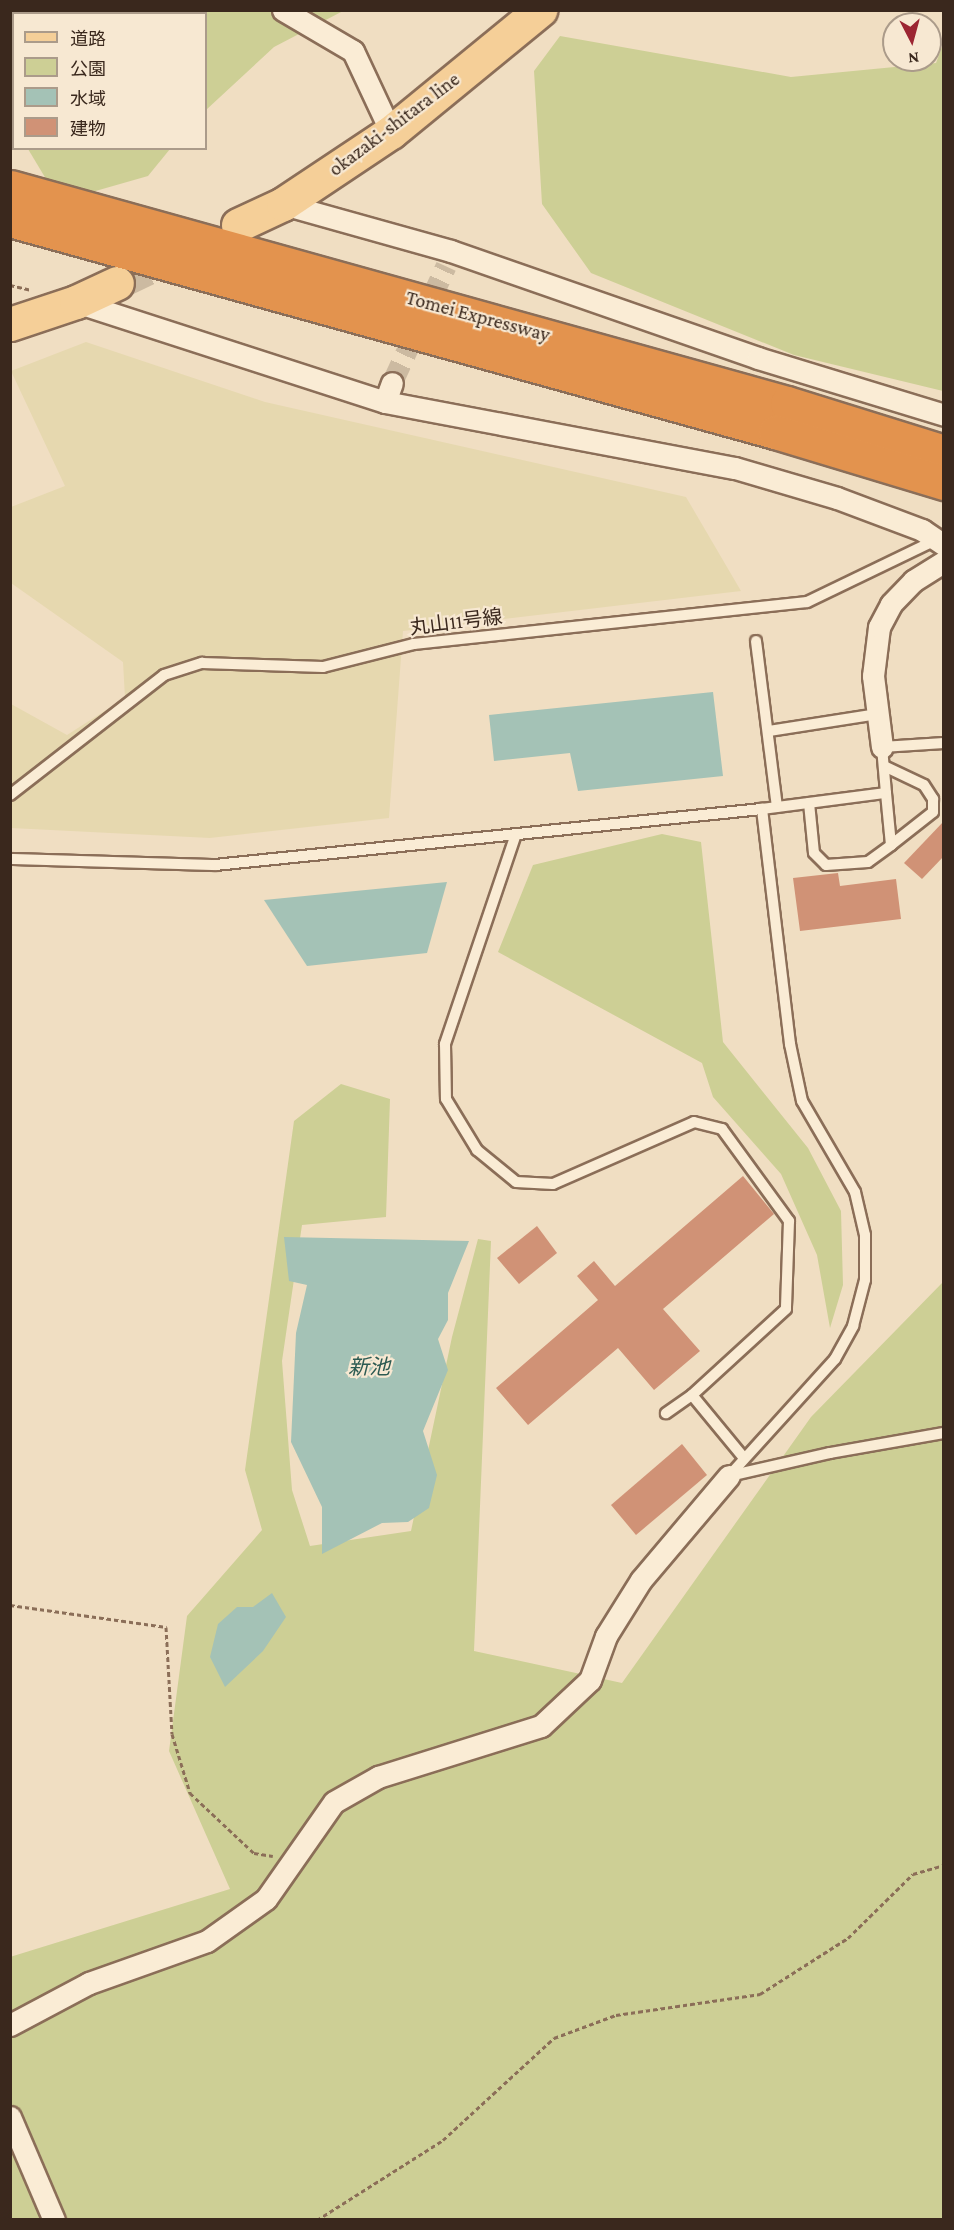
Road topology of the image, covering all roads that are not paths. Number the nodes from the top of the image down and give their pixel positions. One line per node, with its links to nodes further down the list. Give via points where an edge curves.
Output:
1 (283, 10): 3 (street, via 352,51)
2 (540, 10): 3 (main road, okazaki-shitara line)
3 (391, 132): 5 (main road, okazaki-shitara line)
4 (10, 187): 12 (highway, Tomei Expressway, via 764,396)
5 (283, 204): 7 (main road, okazaki-shitara line); 11 (street)
6 (10, 220): 13 (highway, Tomei Expressway, via 764,428)
7 (238, 225)
8 (117, 283): 9 (main road)
9 (76, 302): 10 (main road); 14 (street, via 388,393 735,468 837,498 922,530)
10 (10, 324)
11 (944, 416)
12 (944, 452)
13 (944, 483)
14 (940, 543): 22 (lane, 丸山11号線, via 807,602 414,644 323,667 202,663 164,675)
15 (944, 562): 17 (street, via 913,581 891,604 879,627 873,676)
16 (756, 641): 18 (lane)
17 (878, 714): 18 (lane); 20 (street)
18 (769, 731): 24 (lane)
19 (944, 743): 20 (lane)
20 (883, 756): 21 (lane); 27 (lane, via 924,785 933,799 933,812)
21 (886, 793): 23 (lane); 27 (lane)
22 (10, 795)
23 (809, 803): 24 (lane); 27 (lane, via 814,853 826,865 868,861)
24 (777, 807): 25 (lane)
25 (762, 809): 26 (lane); 32 (lane, via 790,1044 802,1101 855,1192 865,1235 866,1280 853,1326 835,1359)
26 (516, 834): 28 (lane, via 215,866); 29 (lane, via 445,1044 446,1099 477,1150 516,1182 553,1184 694,1122 722,1129 789,1221 786,1309)
27 (891, 845)
28 (10, 859)
29 (692, 1395): 30 (lane); 32 (lane)
30 (666, 1413)
31 (944, 1433): 33 (lane)
32 (744, 1458): 33 (lane)
33 (729, 1476): 34 (street, via 641,1580 606,1636 590,1680 541,1726 378,1777 334,1802 266,1899 207,1941 89,1983)
34 (10, 2025)
35 (10, 2117): 36 (street)
36 (54, 2220)

